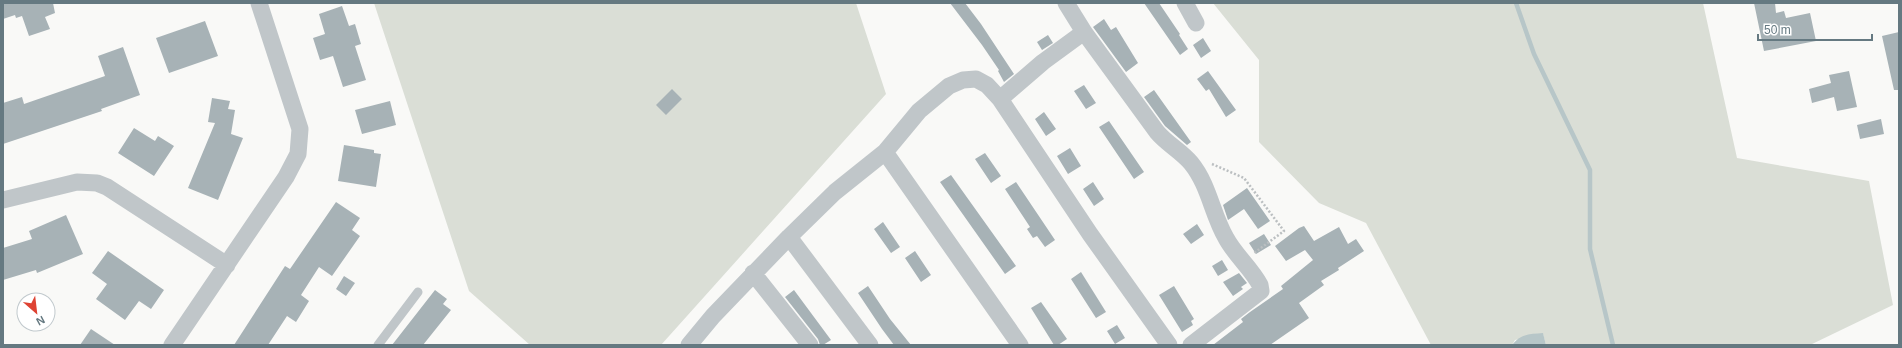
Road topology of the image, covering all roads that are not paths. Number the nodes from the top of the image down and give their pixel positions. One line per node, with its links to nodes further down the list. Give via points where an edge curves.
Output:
1 (259, 3): 10 (street, via 300,129 300,142 293,166)
2 (1066, 3): 5 (street)
3 (1185, 3): 4 (street)
4 (1196, 23)
5 (1084, 32): 6 (street, via 1043,62); 20 (street, via 1163,139 1192,164 1206,189 1226,239 1258,281 1261,291)
6 (1000, 99): 7 (street, via 987,85 976,79 963,80 949,86 919,111); 19 (street, via 1090,234)
7 (885, 152): 9 (street, via 835,192); 18 (street)
8 (3, 200): 10 (street, via 77,182 96,183 107,187)
9 (789, 237): 11 (street); 17 (street)
10 (227, 265): 13 (street)
11 (753, 273): 15 (street); 16 (street)
12 (418, 292): 14 (lane)
13 (172, 345)
14 (378, 345)
15 (689, 345)
16 (810, 345)
17 (870, 345)
18 (1020, 345)
19 (1169, 345)
20 (1191, 345)

